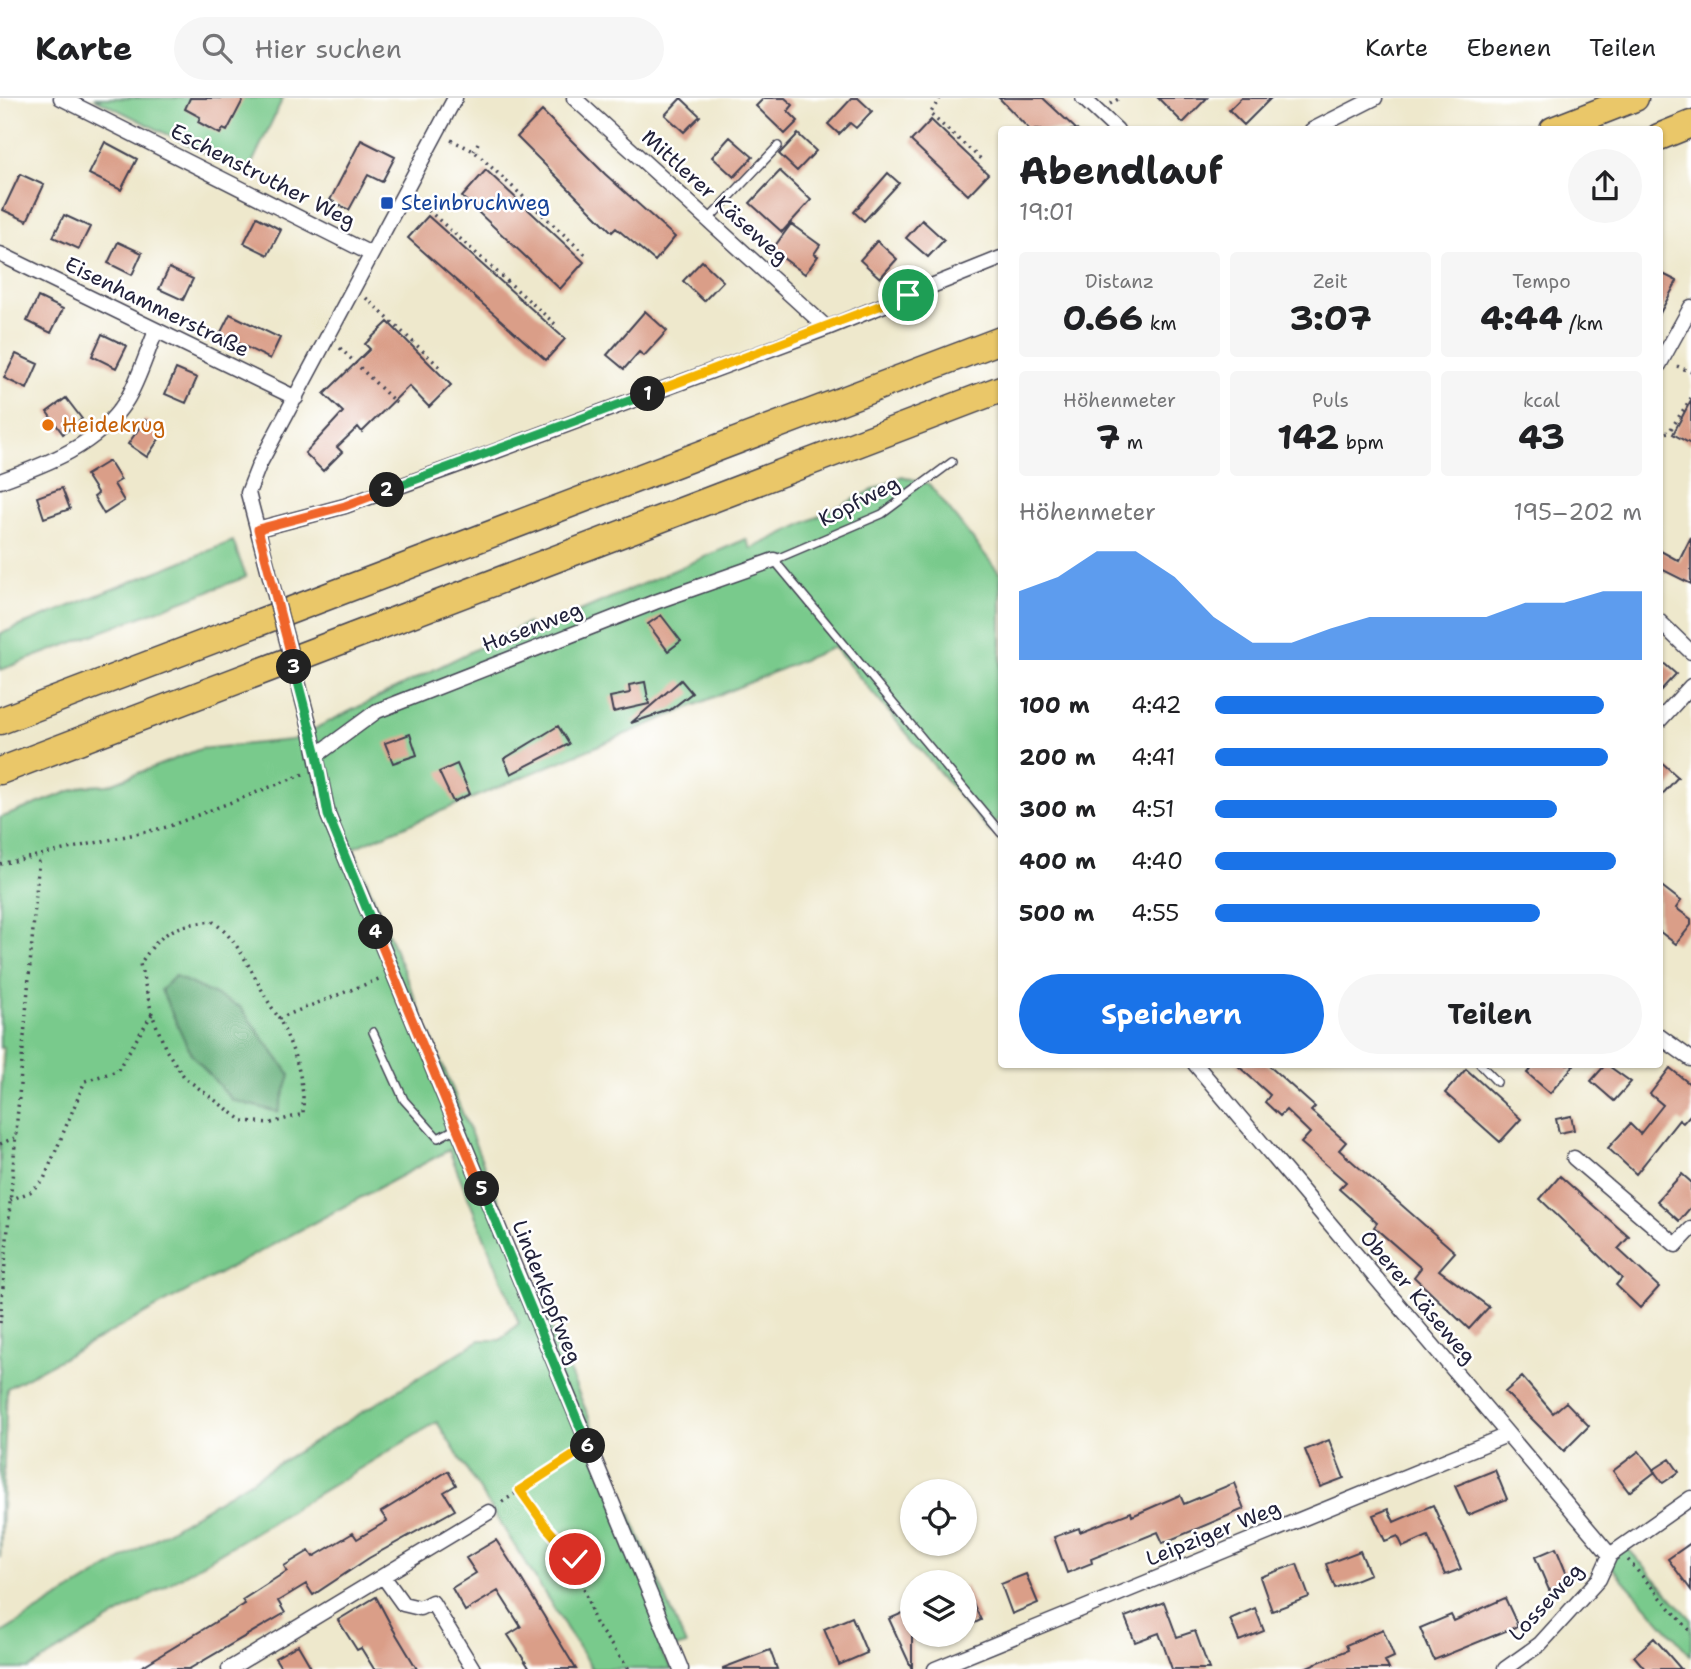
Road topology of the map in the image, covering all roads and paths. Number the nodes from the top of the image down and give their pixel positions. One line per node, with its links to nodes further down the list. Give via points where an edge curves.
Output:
1 (61, 98): 21 (street, Eschenstruther Weg)
2 (455, 98): 12 (street)
3 (574, 98): 19 (street, Mittlerer Käseweg)
4 (940, 98): 17 (path, via 930,114)
5 (1083, 98): 9 (street)
6 (1375, 98): 10 (street)
7 (1635, 98): 11 (highway)
8 (1691, 124): 13 (highway)
9 (1113, 126)
10 (1320, 126)
11 (1563, 126)
12 (436, 133): 16 (path); 18 (street)
13 (1663, 135)
14 (479, 141): 16 (path)
15 (779, 146): 19 (lane)
16 (474, 151): 22 (path)
17 (982, 160)
18 (404, 193): 21 (street); 26 (path)
19 (708, 220): 27 (street, Mittlerer Käseweg)
20 (0, 254): 28 (street, Eisenhammerstraße)
21 (371, 254): 24 (street)
22 (587, 256)
23 (998, 259): 27 (street)
24 (352, 289): 29 (street); 32 (path, via 375,303)
25 (1691, 307): 31 (street)
26 (555, 324)
27 (827, 328): 40 (street, via 345,506)
28 (156, 331): 34 (street, Eisenhammerstraße); 39 (street, via 125,401 96,433 62,458)
29 (326, 340): 34 (street); 36 (path, via 337,345)
30 (998, 341): 46 (highway)
31 (1663, 358)
32 (441, 368)
33 (998, 390): 48 (highway)
34 (296, 398): 40 (street, via 248,493)
35 (1691, 398): 37 (path, via 1669,432)
36 (396, 404)
37 (1663, 433)
38 (952, 462): 41 (lane, Kopfweg, via 881,514)
39 (0, 481)
40 (258, 529): 47 (street, Lindenkopfweg, bridge)
41 (774, 561): 47 (street, Hasenweg, via 377,710); 49 (lane)
42 (1663, 625): 43 (street)
43 (1691, 652)
44 (1691, 686): 45 (street)
45 (1663, 717)
46 (0, 721)
47 (318, 761): 50 (path, via 167,827); 52 (street, Lindenkopfweg, via 328,815)
48 (0, 771)
49 (998, 829)
50 (39, 858): 51 (path); 62 (path)
51 (0, 864)
52 (393, 973): 54 (path); 61 (street, Lindenkopfweg)
53 (152, 1014): 54 (path, via 140,964 158,938 188,924 212,921 232,940); 54 (path, via 166,1050 185,1078 243,1121 271,1123 303,1114 299,1061); 65 (path, via 117,1071 85,1081 44,1180)
54 (279, 1018)
55 (373, 1032): 61 (lane, via 404,1100 438,1138)
56 (1663, 1039): 57 (street)
57 (1691, 1059)
58 (1198, 1068): 68 (street, Oberer Käseweg)
59 (1484, 1068): 60 (lane)
60 (1497, 1082)
61 (457, 1128): 69 (street, Lindenkopfweg)
62 (15, 1138): 63 (path); 65 (path)
63 (0, 1144)
64 (1574, 1157): 66 (street, via 1676,1245)
65 (10, 1200): 67 (path)
66 (1691, 1229)
67 (0, 1323)
68 (1507, 1435): 73 (street, Oberer Käseweg); 80 (street, Leipziger Weg)
69 (589, 1448): 70 (path); 79 (street, Lindenkopfweg)
70 (520, 1490): 72 (path); 78 (path, via 580,1567 595,1623)
71 (1691, 1498): 73 (street)
72 (489, 1512): 74 (street)
73 (1615, 1551): 75 (path); 81 (street, Losseweg, via 1599,1579 1541,1644)
74 (383, 1576): 76 (street); 77 (street, via 408,1606 419,1608 432,1602)
75 (1691, 1632)
76 (229, 1669)
77 (473, 1669)
78 (629, 1669)
79 (681, 1669)
80 (935, 1669)
81 (1505, 1669)

